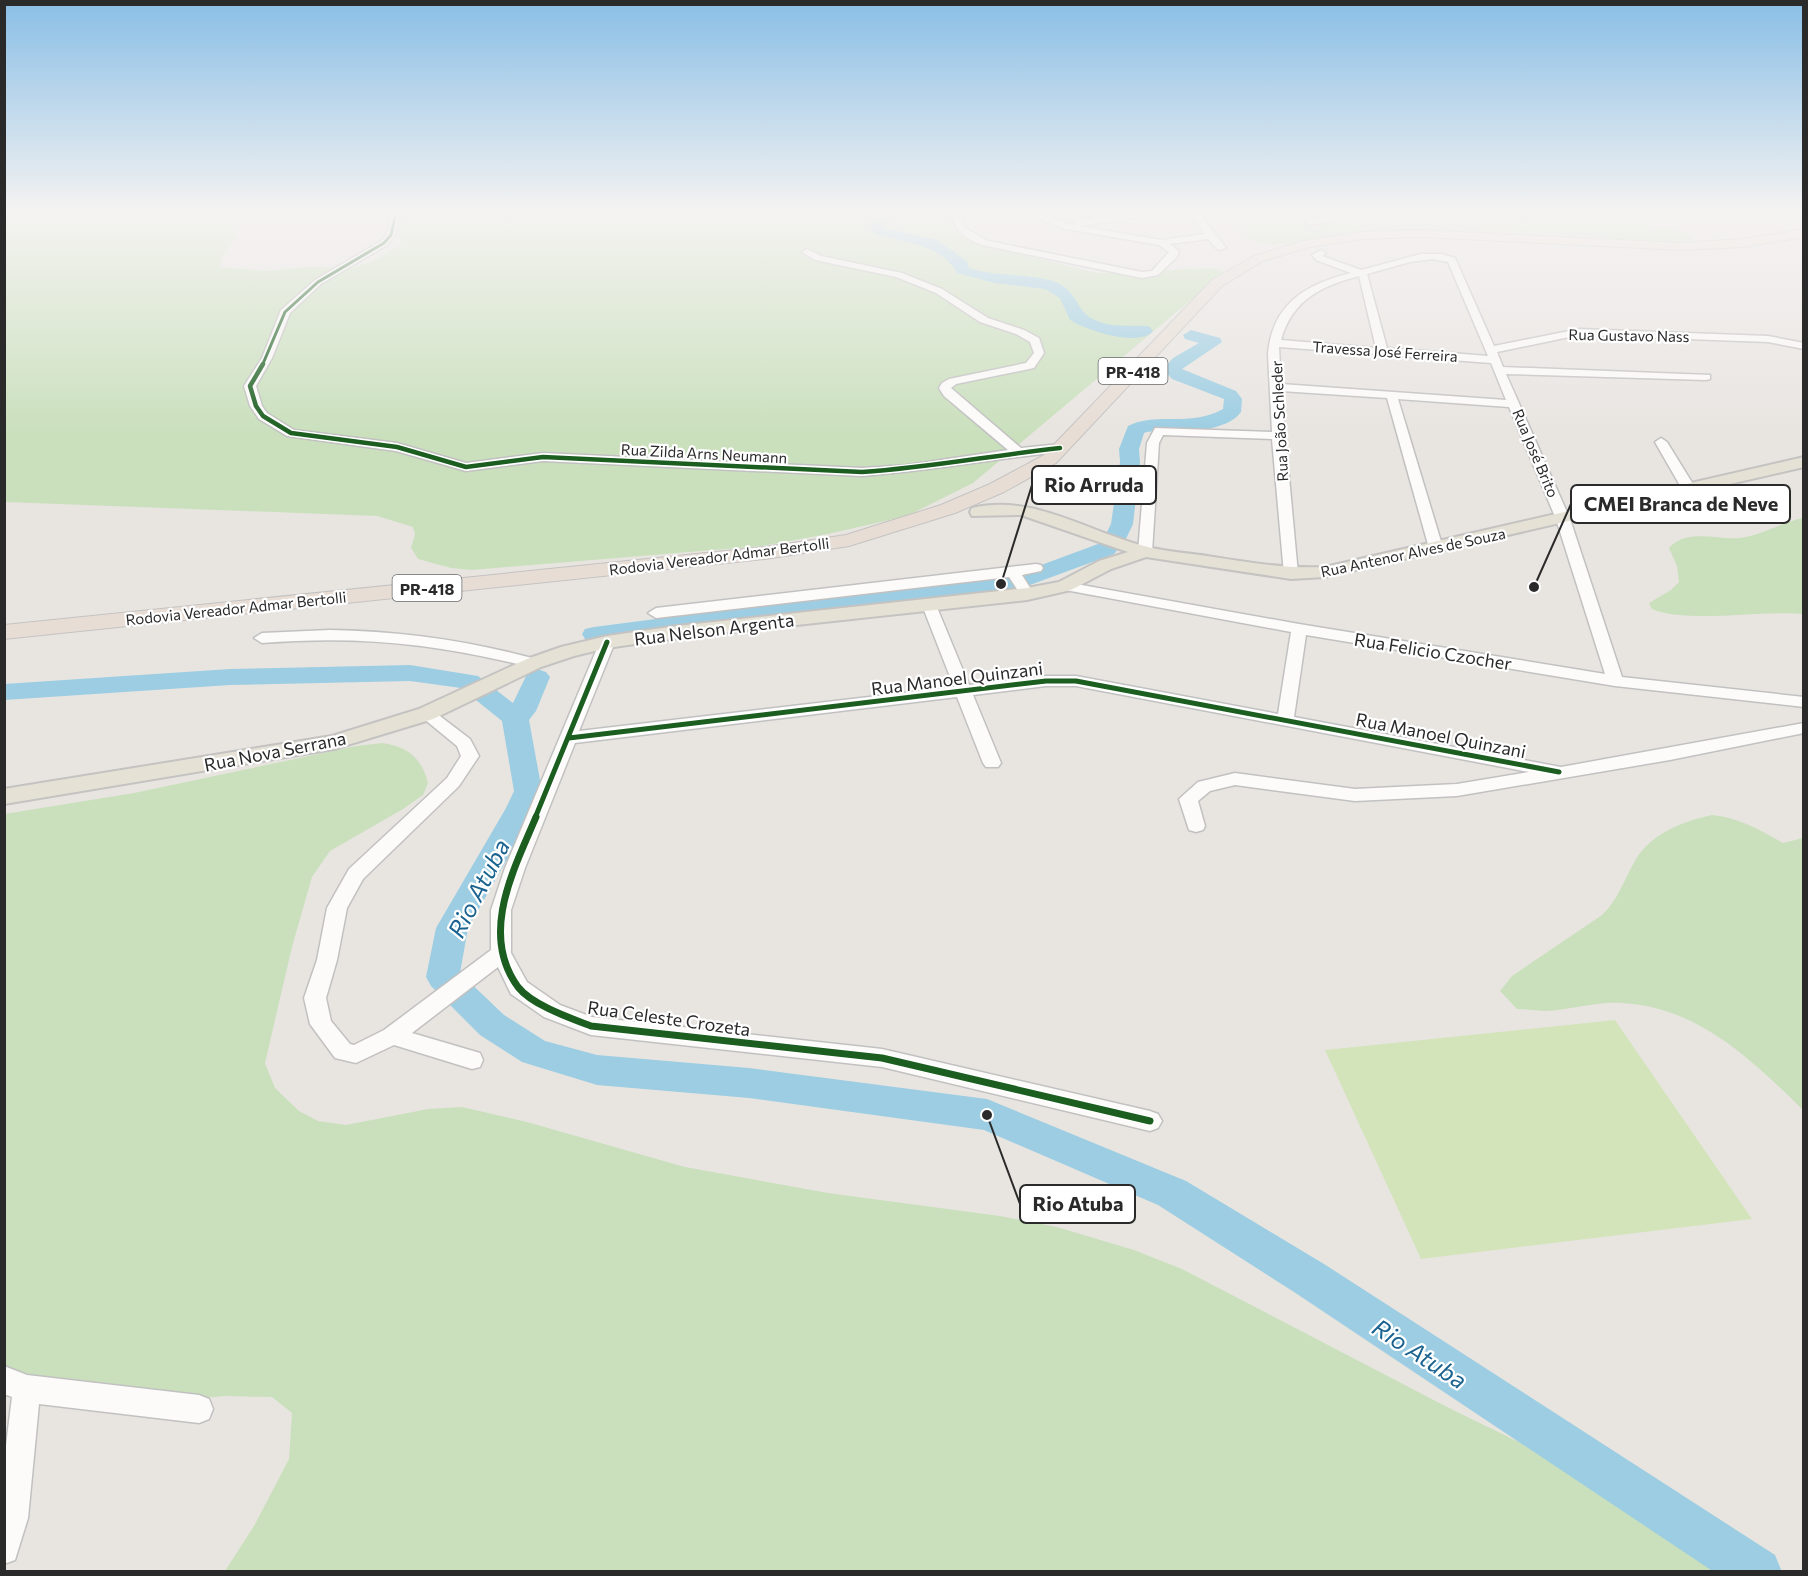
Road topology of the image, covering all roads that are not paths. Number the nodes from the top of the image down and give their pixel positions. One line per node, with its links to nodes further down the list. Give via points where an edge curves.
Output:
1 (313, 287): 17 (street, Rua Zilda Arns Neumann, via 285,312 267,358 250,386 262,416 291,433 397,447 466,467 543,457 862,472)
2 (929, 287): 17 (street, via 984,320 1035,340 1039,348 1030,366 946,385 948,394)
3 (1214, 287): 18 (highway, Rodovia Vereador Admar Bertolli / PR-418)
4 (1316, 287): 7 (street, Rua João Schleder, via 1284,318)
5 (1366, 287): 9 (street)
6 (1464, 287): 10 (street, Rua José Brito)
7 (1274, 343): 9 (street, Travessa José Ferreira); 12 (street, Rua João Schleder)
8 (1803, 346): 10 (street, Rua Gustavo Nass, via 1756,339 1579,332 1557,335)
9 (1382, 350): 10 (street, Travessa José Ferreira)
10 (1496, 360): 11 (street); 14 (street, Rua José Brito)
11 (1706, 377)
12 (1275, 387): 13 (street); 15 (street, Rua João Schleder)
13 (1392, 397): 14 (street); 24 (street)
14 (1515, 404): 22 (street, Rua José Brito)
15 (1277, 435): 25 (street, via 1160,431 1153,443); 28 (street, Rua João Schleder)
16 (1661, 442): 20 (street)
17 (1019, 453): 18 (street, Rua Zilda Arns Neumann)
18 (1055, 454): 21 (highway); 23 (highway, Rodovia Vereador Admar Bertolli / PR-418, via 997,488 948,509)
19 (1803, 462): 20 (main road, Rua Antenor Alves de Souza)
20 (1689, 489): 22 (main road, Rua Antenor Alves de Souza)
21 (1018, 503): 23 (highway); 25 (main road, Rua Antenor Alves de Souza)
22 (1563, 519): 24 (main road, Rua Antenor Alves de Souza); 38 (street, Rua José Brito)
23 (849, 540): 34 (highway, Rodovia Vereador Admar Bertolli / PR-418, via 765,553)
24 (1436, 548): 28 (main road, Rua Antenor Alves de Souza, via 1325,572)
25 (1145, 552): 28 (main road, Rua Antenor Alves de Souza); 29 (main road, Rua Nelson Argenta, via 1105,565)
26 (1036, 568): 27 (street, Rua Nelson Argenta)
27 (1013, 572): 30 (street); 32 (street, Rua Nelson Argenta)
28 (1291, 574)
29 (1065, 586): 30 (main road, Rua Nelson Argenta); 33 (street, Rua Felicio Czocher)
30 (1027, 594): 31 (main road, Rua Nelson Argenta)
31 (930, 605): 36 (main road, Rua Nelson Argenta); 39 (street)
32 (656, 613)
33 (1299, 629): 38 (street, Rua Felicio Czocher); 42 (street)
34 (4, 632)
35 (262, 638): 37 (street, via 314,633 417,640 497,652)
36 (607, 642): 37 (main road, Rua Nelson Argenta); 44 (street, Rua Celeste Crozeta)
37 (534, 663): 41 (main road, Rua Nova Serrana)
38 (1615, 681): 40 (street, Rua Felicio Czocher)
39 (963, 693): 42 (street, Rua Manoel Quinzani, via 1046,681 1076,681); 44 (street, Rua Manoel Quinzani); 45 (street)
40 (1803, 702)
41 (434, 710): 47 (main road, Rua Nova Serrana, via 334,742); 50 (street, via 464,743 470,756 453,782 356,874 337,908 315,998 321,1024 343,1052 356,1054)
42 (1286, 721): 46 (street, Rua Manoel Quinzani)
43 (1803, 728): 46 (street)
44 (569, 738): 49 (street, Rua Celeste Crozeta, via 501,910)
45 (992, 763)
46 (1558, 772): 48 (street, via 1457,790 1355,795 1235,779 1204,786 1188,799)
47 (4, 797)
48 (1196, 826)
49 (501, 953): 50 (street); 52 (street, Rua Celeste Crozeta, via 519,988 552,1011 591,1026 882,1058)
50 (392, 1036): 51 (street)
51 (472, 1060)
52 (1150, 1121)
53 (16, 1385): 54 (street); 55 (street, via 13,1518)
54 (199, 1409)
55 (4, 1549)

